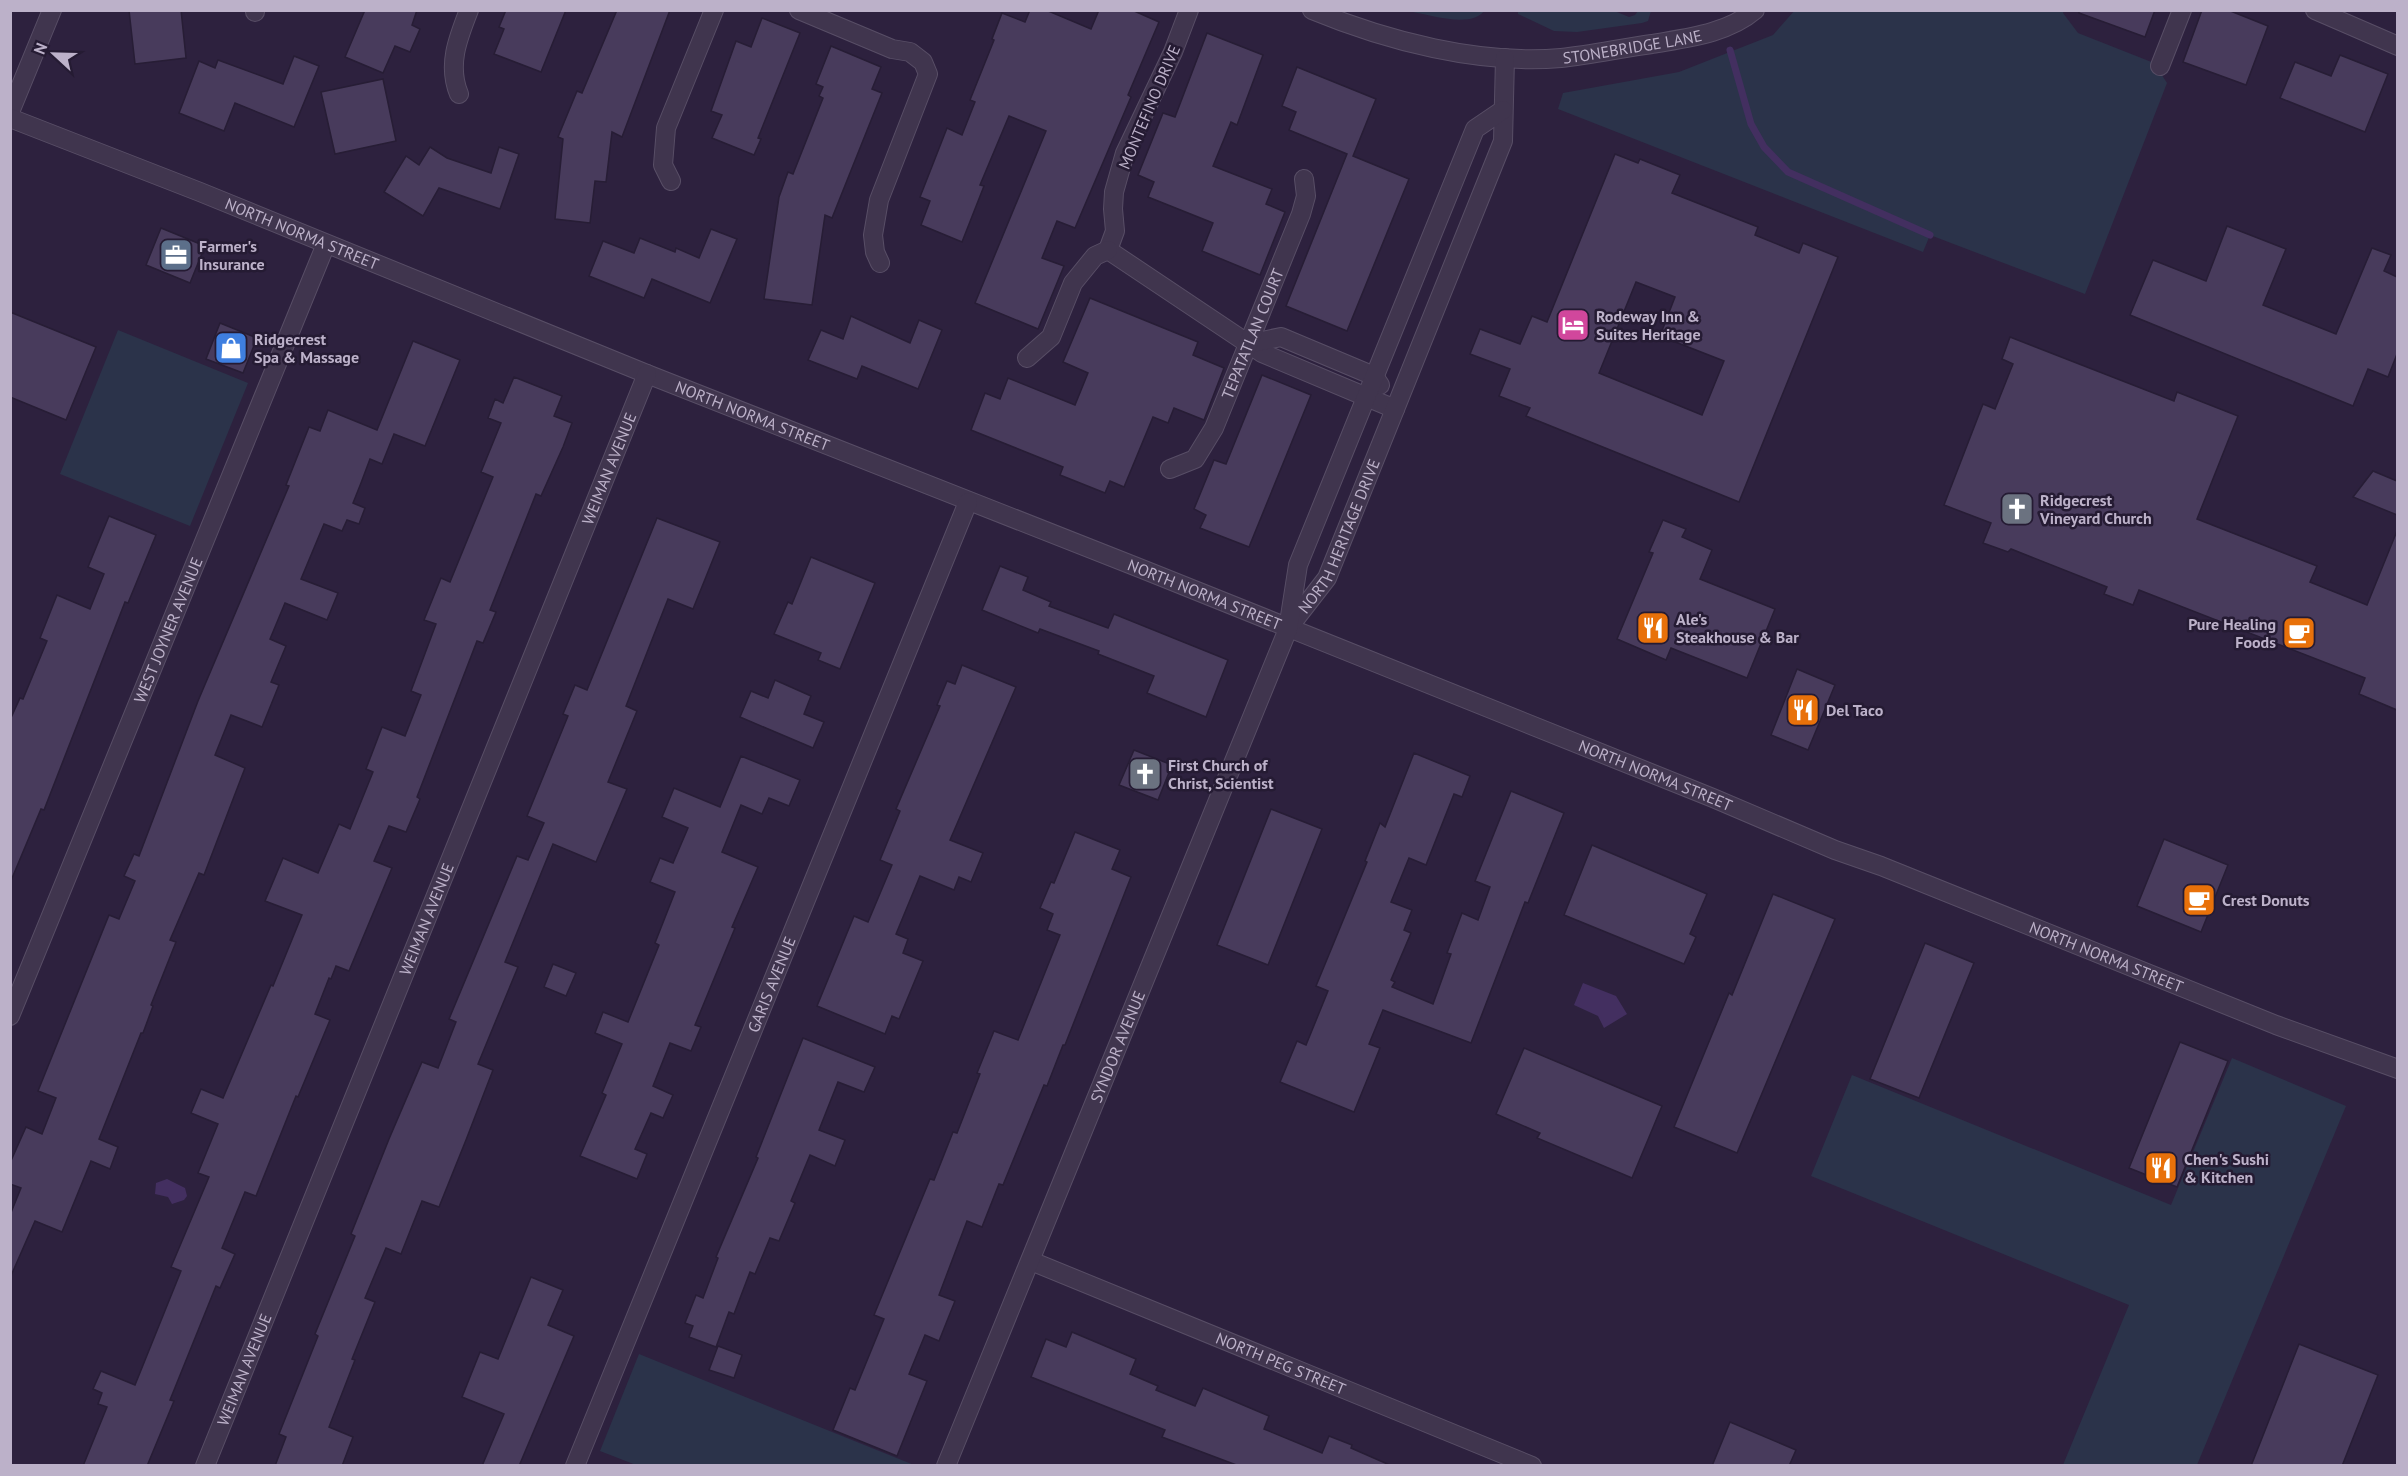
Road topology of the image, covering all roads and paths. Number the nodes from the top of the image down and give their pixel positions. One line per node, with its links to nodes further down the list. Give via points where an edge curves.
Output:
1 (52, 10): 15 (street)
2 (469, 10): 13 (street, via 453,61)
3 (714, 10): 18 (street, via 666,128 663,165)
4 (799, 10): 21 (street, via 892,49 910,52 923,62 928,74 879,200 873,235)
5 (1189, 10): 20 (street, MONTEFINO DRIVE, via 1125,153 1114,192 1115,231)
6 (1312, 10): 11 (street, via 1417,45)
7 (1755, 10): 11 (street, STONEBRIDGE LANE, via 1723,28 1693,37 1562,58)
8 (2182, 10): 12 (street)
9 (2315, 10): 10 (street)
10 (2397, 46)
11 (1505, 58): 14 (street, NORTH HERITAGE DRIVE)
12 (2160, 66)
13 (459, 94)
14 (1503, 110): 25 (street, NORTH HERITAGE DRIVE, via 1475,129); 27 (street, NORTH HERITAGE DRIVE, via 1503,141)
15 (10, 112)
16 (10, 118): 19 (street, NORTH NORMA STREET)
17 (1304, 179): 22 (street, TEPATATLAN COURT, via 1306,196 1301,214)
18 (671, 181)
19 (326, 244): 24 (street, NORTH NORMA STREET); 31 (street, WEST JOYNER AVENUE)
20 (1108, 250): 22 (street); 23 (street, via 1095,256 1073,283 1051,337)
21 (880, 263)
22 (1248, 344): 25 (street, via 1281,337); 26 (street); 28 (street, TEPATATLAN COURT, via 1205,445 1195,459)
23 (1027, 358)
24 (647, 374): 29 (street, NORTH NORMA STREET); 34 (street, WEIMAN AVENUE)
25 (1374, 376): 26 (street, NORTH HERITAGE DRIVE); 27 (street)
26 (1366, 395): 27 (street); 30 (street, NORTH HERITAGE DRIVE, via 1298,565)
27 (1395, 409): 30 (street, NORTH HERITAGE DRIVE, via 1327,578)
28 (1170, 469)
29 (969, 502): 30 (street, NORTH NORMA STREET); 35 (street, GARIS AVENUE)
30 (1288, 629): 32 (street, NORTH NORMA STREET); 33 (street, SYNDOR AVENUE)
31 (10, 1016)
32 (2397, 1069)
33 (1031, 1261): 36 (street, SYNDOR AVENUE); 37 (street, NORTH PEG STREET)
34 (205, 1466)
35 (575, 1466)
36 (946, 1466)
37 (1532, 1466)

